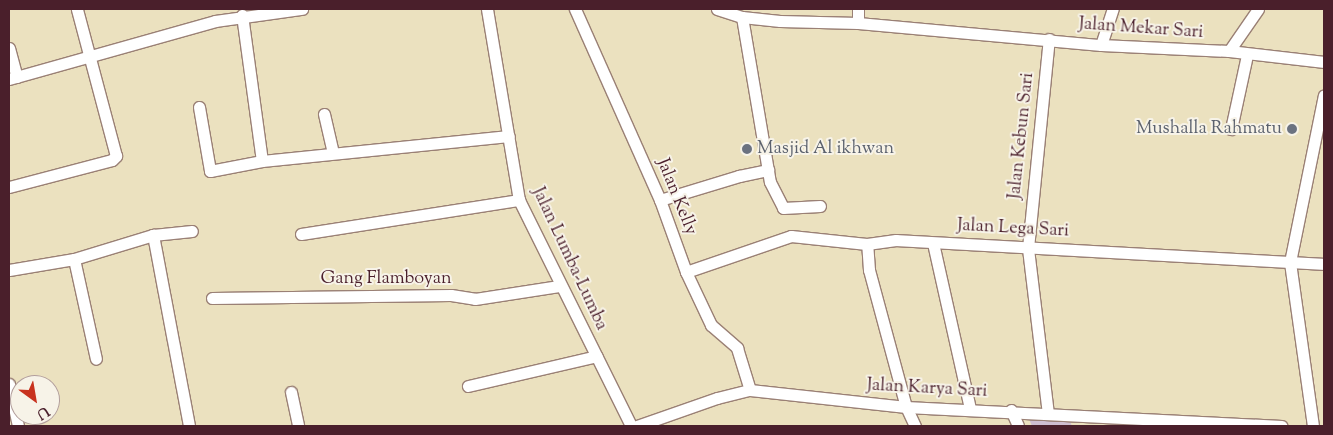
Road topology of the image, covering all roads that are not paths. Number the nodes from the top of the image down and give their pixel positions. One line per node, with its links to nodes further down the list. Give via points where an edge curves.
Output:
1 (77, 9): 16 (street)
2 (302, 9): 9 (street)
3 (487, 9): 24 (street, Jalan Lumba-Lumba)
4 (575, 9): 30 (street, Jalan Kelly)
5 (717, 9): 10 (street, Jalan Mekar Sari)
6 (858, 9): 11 (street)
7 (1113, 9): 13 (street)
8 (1258, 9): 15 (street)
9 (242, 15): 16 (street); 26 (street)
10 (742, 17): 11 (street, Jalan Mekar Sari); 27 (street)
11 (858, 23): 12 (street, Jalan Mekar Sari)
12 (1049, 40): 13 (street, Jalan Mekar Sari); 37 (street, Jalan Kebun Sari)
13 (1101, 45): 15 (street, Jalan Mekar Sari)
14 (9, 48): 19 (street)
15 (1229, 52): 17 (street, Jalan Mekar Sari)
16 (88, 55): 19 (street); 28 (street, via 116,156 112,160)
17 (1247, 55): 18 (street, Jalan Mekar Sari); 23 (street)
18 (1324, 62)
19 (13, 78)
20 (1324, 95): 39 (street)
21 (199, 107): 26 (street, via 210,171)
22 (324, 114): 25 (street)
23 (1230, 129)
24 (509, 136): 25 (street); 29 (street, Jalan Lumba-Lumba)
25 (333, 153): 26 (street)
26 (262, 161)
27 (768, 170): 30 (street); 31 (street, via 783,208)
28 (9, 187)
29 (519, 200): 33 (street); 43 (street, Jalan Lumba-Lumba)
30 (660, 200): 42 (street, Jalan Kelly)
31 (820, 206)
32 (192, 231): 34 (street)
33 (301, 234)
34 (154, 236): 38 (street); 57 (street)
35 (932, 243): 36 (street, Jalan Lega Sari, via 896,240); 37 (street, Jalan Lega Sari); 52 (street)
36 (867, 244): 42 (street, Jalan Lega Sari, via 791,236); 51 (street, via 869,270)
37 (1028, 248): 39 (street, Jalan Lega Sari); 54 (street, Jalan Kebun Sari)
38 (74, 259): 41 (street); 46 (street)
39 (1290, 262): 40 (street, Jalan Lega Sari); 64 (street)
40 (1324, 264)
41 (9, 270)
42 (686, 272): 49 (street, Jalan Kelly, via 710,325 737,348)
43 (559, 286): 44 (street, Gang Flamboyan, via 475,299 451,294); 45 (street, Jalan Lumba-Lumba)
44 (212, 298)
45 (597, 356): 48 (street); 59 (street, Jalan Lumba-Lumba)
46 (96, 359)
47 (9, 384): 56 (street)
48 (468, 386)
49 (750, 390): 51 (street, Jalan Karya Sari); 60 (street, Jalan Karya Sari)
50 (291, 392): 58 (street)
51 (906, 407): 52 (street, Jalan Karya Sari); 61 (street)
52 (970, 409): 53 (street, Jalan Karya Sari)
53 (1011, 410): 54 (street, Jalan Karya Sari); 62 (street)
54 (1048, 414): 55 (street, Jalan Karya Sari)
55 (1222, 424): 63 (street, Jalan Karya Sari)
56 (18, 426)
57 (189, 426)
58 (298, 426)
59 (631, 426)
60 (637, 426)
61 (915, 426)
62 (1018, 426)
63 (1282, 426)
64 (1313, 426)

